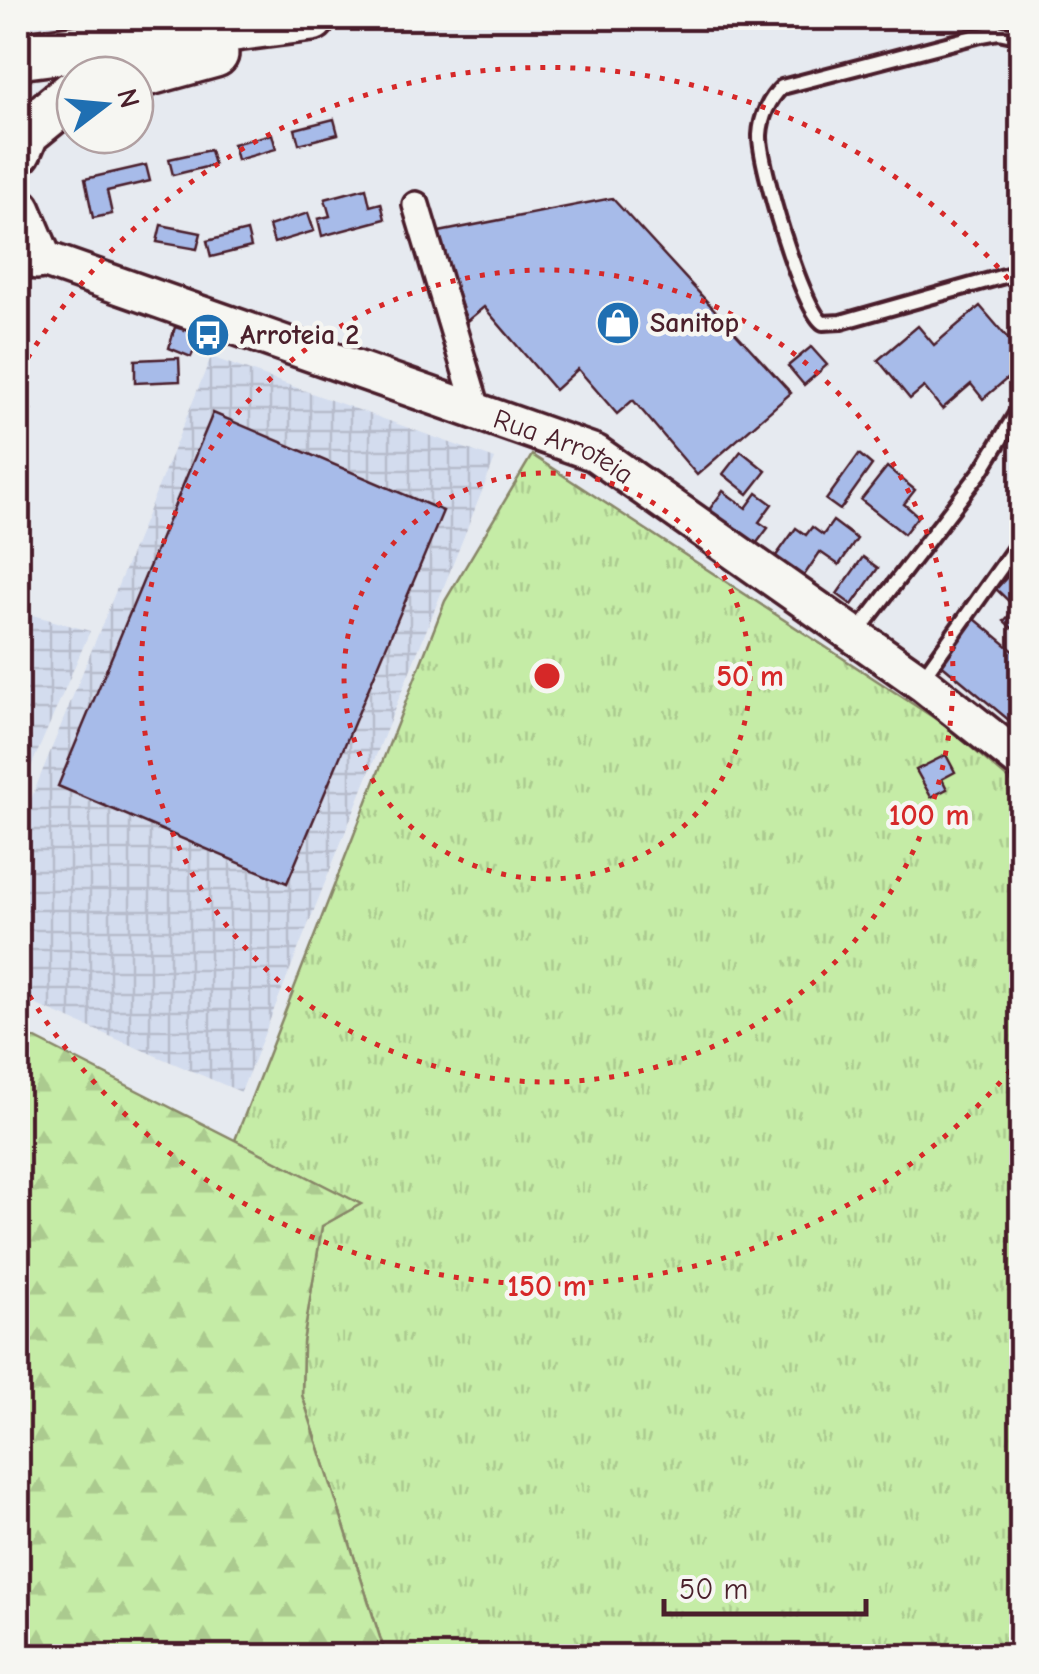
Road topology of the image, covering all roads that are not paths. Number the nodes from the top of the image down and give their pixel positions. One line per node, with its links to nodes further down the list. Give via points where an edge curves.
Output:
1 (312, 18): 4 (highway)
2 (338, 18): 5 (highway)
3 (1022, 37): 10 (lane, via 977,36 782,87 768,104 760,133 802,295 823,323)
4 (18, 56)
5 (155, 70)
6 (55, 108): 7 (highway, via 26,132)
7 (18, 151)
8 (416, 205): 12 (street)
9 (22, 232): 12 (street, Rua Arroteia)
10 (1022, 272)
11 (1022, 404): 14 (lane, via 982,470)
12 (477, 409): 14 (street, Rua Arroteia, via 595,453)
13 (1022, 555): 15 (lane, via 1014,549)
14 (854, 636): 15 (street, Rua Arroteia)
15 (919, 682): 16 (street, Rua Arroteia)
16 (1022, 762)

